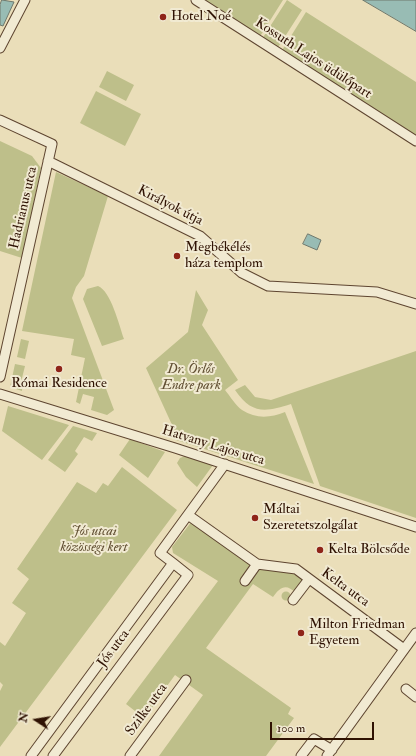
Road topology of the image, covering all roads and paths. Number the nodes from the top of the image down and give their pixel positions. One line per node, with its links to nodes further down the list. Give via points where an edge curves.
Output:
1 (25, 0): 3 (street)
2 (196, 0): 5 (street, Kossuth Lajos üdülőpart)
3 (0, 48)
4 (0, 120): 6 (street, via 52,144)
5 (416, 141)
6 (48, 161): 7 (street, Királyok útja, via 200,236 242,273 268,286 377,292); 8 (street, Hadrianus utca)
7 (416, 304)
8 (0, 377)
9 (0, 394): 10 (street, Hatvany Lajos utca)
10 (225, 464): 11 (street, Jós utca); 12 (street, Hatvany Lajos utca)
11 (188, 515): 13 (street, Jós utca, via 160,553); 14 (street, Kelta utca)
12 (416, 527)
13 (173, 563): 24 (street, Jós utca); 25 (street, Jós utca, via 188,575)
14 (257, 564): 15 (street, Kelta utca, via 296,569); 16 (street)
15 (309, 579): 17 (street, Kelta utca); 19 (street, Kelta utca)
16 (245, 581)
17 (293, 600)
18 (416, 633): 19 (street)
19 (404, 649): 23 (street)
20 (186, 680): 26 (street, Szilke utca)
21 (406, 689): 22 (street)
22 (416, 697)
23 (330, 753): 27 (street, via 314,739)
24 (31, 756)
25 (53, 756)
26 (130, 756)
27 (301, 756)

